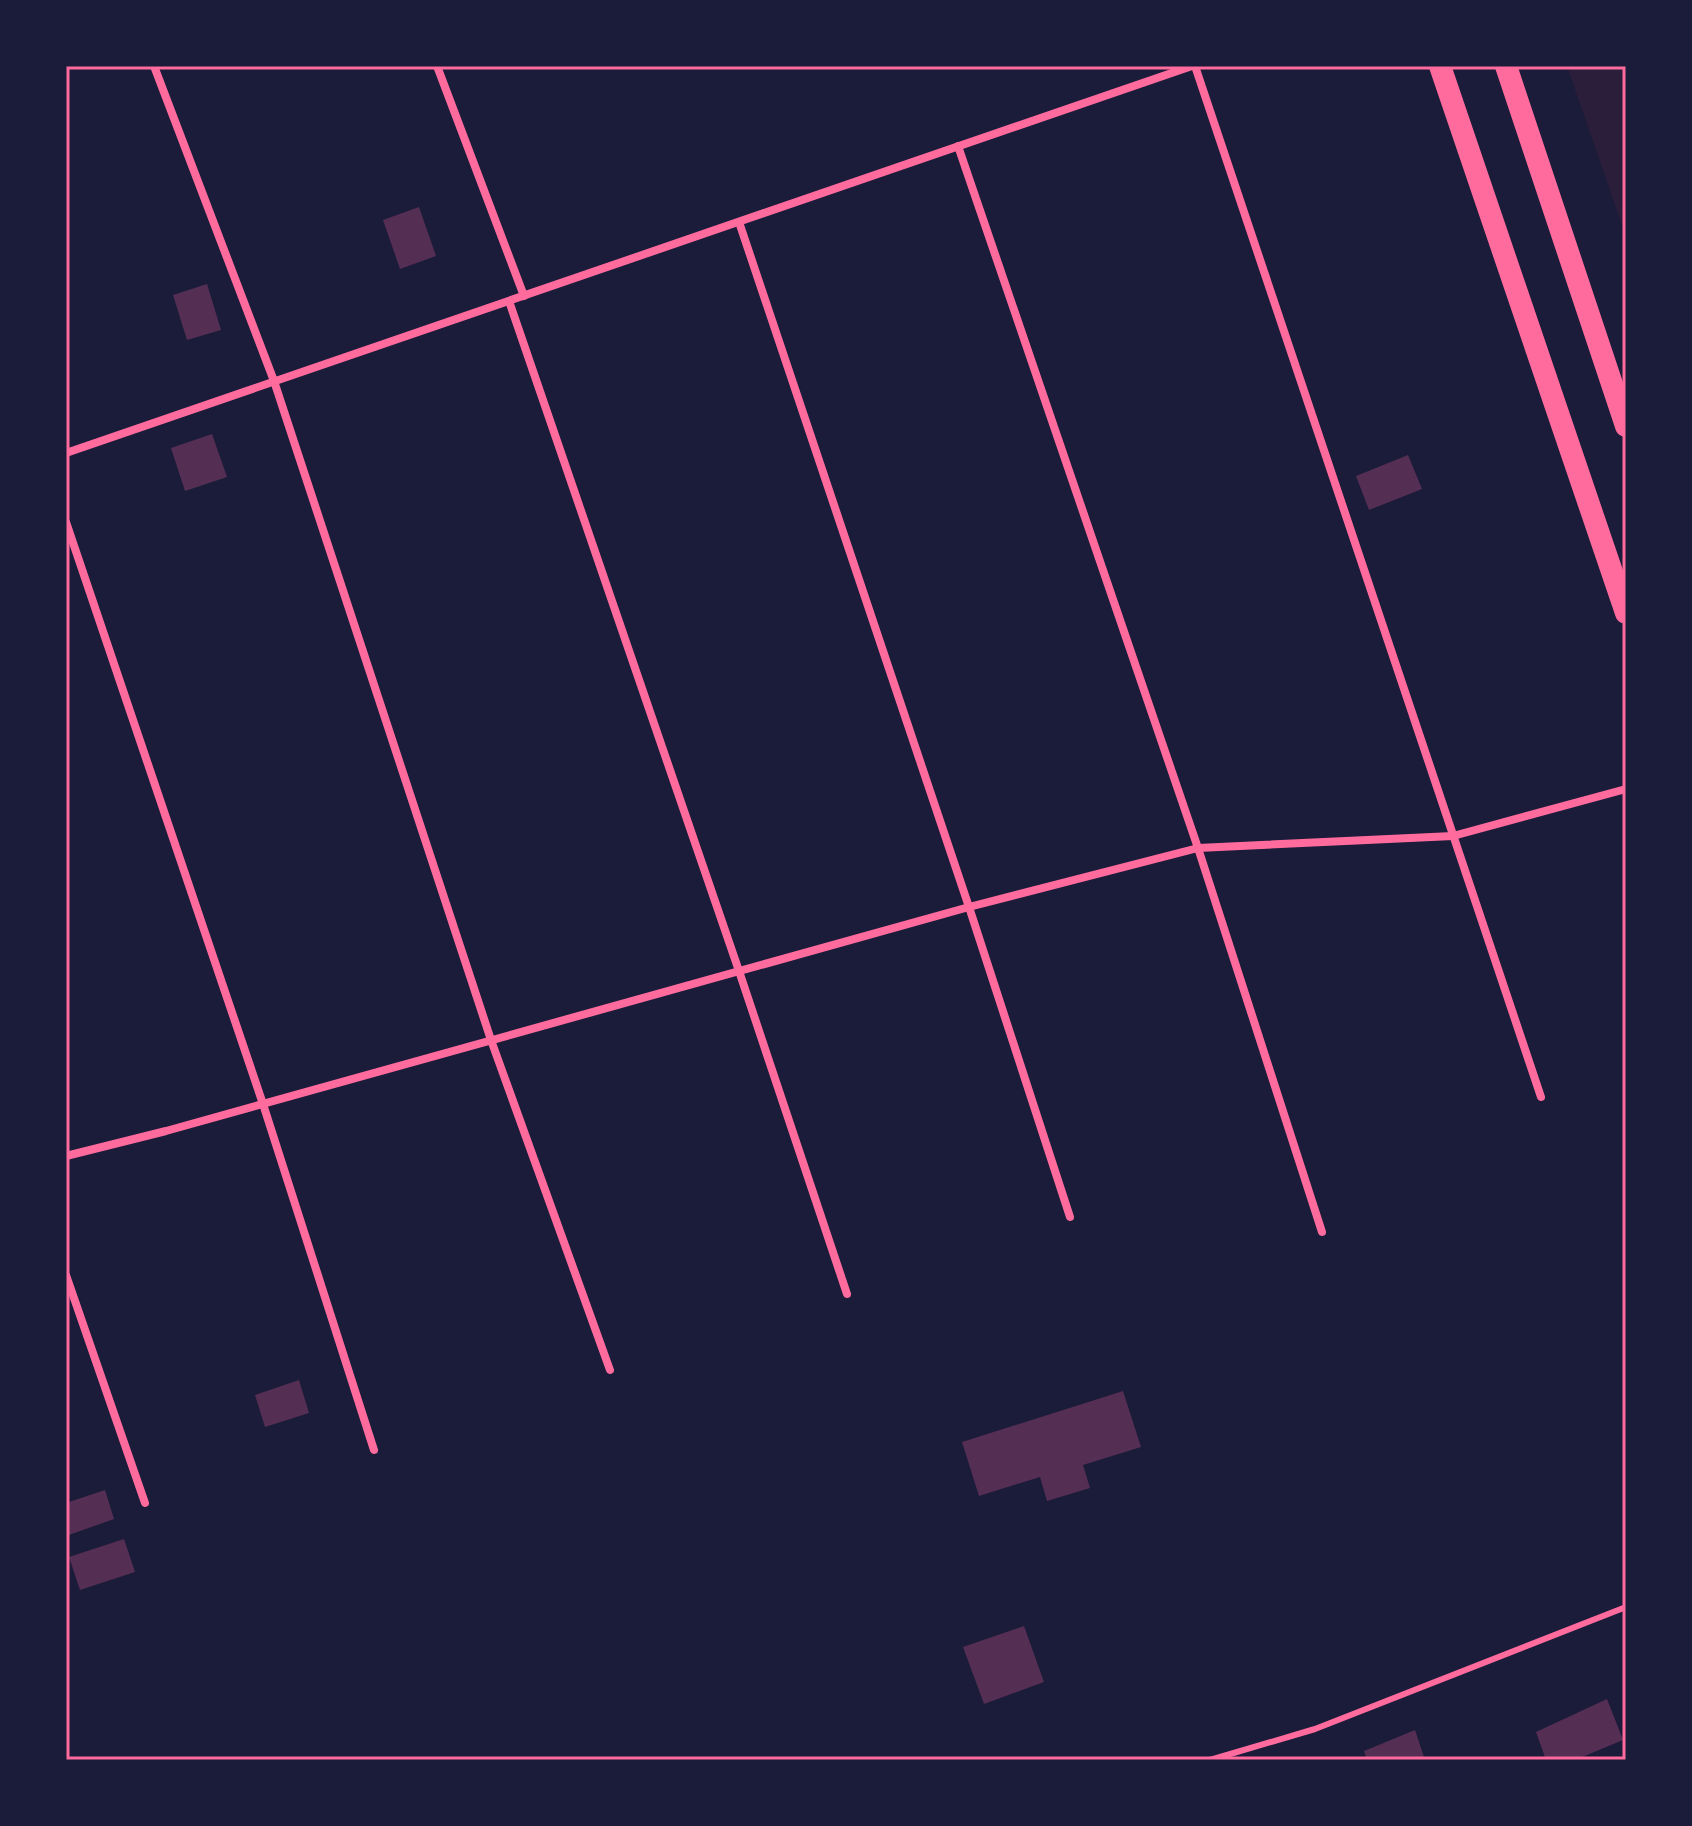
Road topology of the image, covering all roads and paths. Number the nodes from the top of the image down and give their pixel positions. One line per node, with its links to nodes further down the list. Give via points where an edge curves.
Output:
1 (154, 66): 10 (street)
2 (437, 66): 8 (street)
3 (1194, 66): 6 (street); 16 (street)
4 (1440, 66): 14 (highway)
5 (1506, 66): 11 (highway)
6 (958, 146): 7 (street); 17 (street)
7 (739, 222): 8 (street); 18 (street)
8 (524, 296): 9 (street)
9 (509, 301): 10 (street); 19 (street)
10 (274, 381): 12 (street); 20 (street)
11 (1626, 426)
12 (66, 453)
13 (66, 522): 22 (street)
14 (1626, 613)
15 (1626, 789): 16 (street)
16 (1453, 836): 17 (street); 21 (street)
17 (1198, 848): 18 (street); 25 (street)
18 (969, 907): 19 (street); 24 (street)
19 (739, 971): 20 (street); 27 (street)
20 (491, 1040): 22 (street); 28 (street)
21 (1541, 1097)
22 (263, 1104): 23 (street); 29 (street)
23 (66, 1156)
24 (1070, 1217)
25 (1322, 1232)
26 (66, 1275): 30 (street)
27 (847, 1294)
28 (610, 1370)
29 (374, 1450)
30 (145, 1503)
31 (1626, 1607): 32 (lane, via 1315,1729)
32 (1210, 1760)

